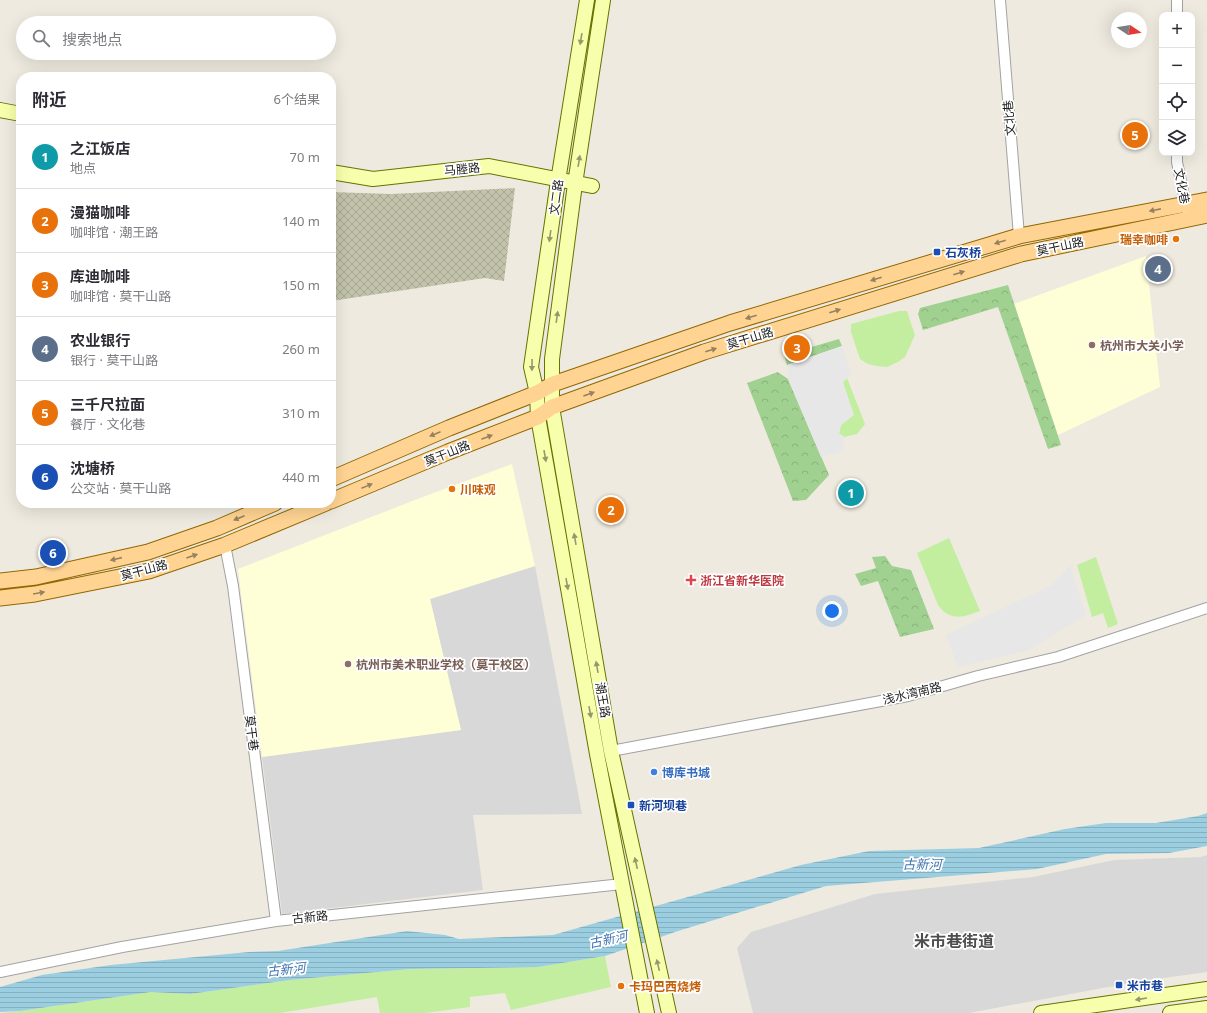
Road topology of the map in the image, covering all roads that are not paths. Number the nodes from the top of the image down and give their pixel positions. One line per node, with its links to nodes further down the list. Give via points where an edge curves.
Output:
1 (587, 0): 10 (main road, 文二路, one-way to 10)
2 (603, 0): 11 (main road, 文二路, one-way to 2)
3 (1000, 0): 16 (street, 文北巷)
4 (1177, 0): 5 (street)
5 (1177, 12)
6 (0, 110): 7 (main road)
7 (16, 113)
8 (1177, 156): 14 (street, 文化巷)
9 (336, 173): 10 (main road, 马塍路, via 372,179 489,166)
10 (558, 180): 11 (main road, 马塍路); 18 (main road, 文二路, one-way to 18, via 531,367)
11 (575, 184): 12 (main road, 马塍路); 17 (main road, 文二路, one-way to 11, via 552,359)
12 (592, 186)
13 (1207, 200): 14 (main road, 莫干山路)
14 (1187, 211): 15 (main road, 莫干山路); 16 (main road, 莫干山路, one-way to 16); 19 (main road, 莫干山路, one-way to 14, via 704,352 1021,254)
15 (1207, 215)
16 (1019, 236): 17 (main road, 莫干山路, one-way to 17, via 730,324)
17 (553, 384): 18 (main road, 莫干山路); 19 (main road, 潮王路)
18 (537, 393): 20 (main road, 潮王路); 21 (main road, 莫干山路, one-way to 21)
19 (552, 407): 20 (main road, 莫干山路); 29 (main road, 潮王路, one-way to 19)
20 (538, 417): 22 (main road, 莫干山路, one-way to 20); 30 (main road, 潮王路, one-way to 30)
21 (336, 477)
22 (336, 499)
23 (263, 508): 26 (main road, 莫干山路, one-way to 26, via 217,528 148,552 36,577)
24 (314, 508): 25 (main road, 莫干山路)
25 (225, 545): 27 (main road, 莫干山路, one-way to 25, via 35,594 148,570); 31 (street, 莫干巷, via 233,586)
26 (0, 581)
27 (0, 598)
28 (1207, 608): 29 (street, 浅水湾南路, via 1058,657 908,696)
29 (612, 752): 36 (main road, 潮王路, one-way to 29)
30 (622, 884): 31 (street, 古新路); 35 (main road, 潮王路)
31 (276, 921): 32 (street, 古新路, via 122,947)
32 (0, 972)
33 (1207, 989): 37 (main road, one-way to 37)
34 (1207, 1008): 38 (main road)
35 (648, 1013)
36 (669, 1013)
37 (1041, 1013)
38 (1170, 1013)

